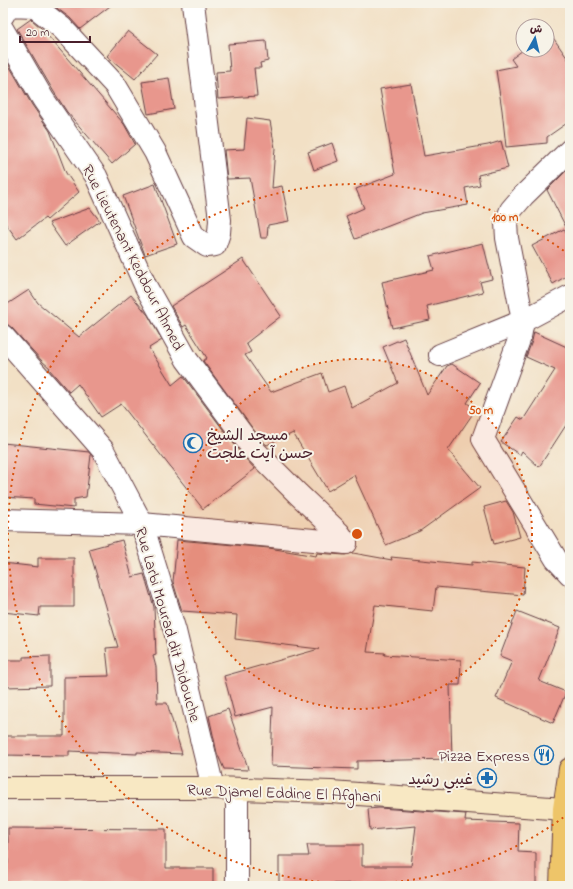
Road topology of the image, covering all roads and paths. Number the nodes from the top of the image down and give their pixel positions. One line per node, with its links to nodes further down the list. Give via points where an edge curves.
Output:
1 (194, 7): 2 (street, via 220,220 215,245 207,246 194,237 155,152 115,85 62,28 34,6 9,5)
2 (3, 15)
3 (3, 30): 10 (street, Rue Lieutenant Keddour Ahmed, via 43,99 96,176 146,287 187,360 253,448 340,533 346,543)
4 (570, 150): 6 (street, via 510,210 506,223)
5 (570, 296): 6 (street)
6 (523, 321): 8 (street); 11 (street, via 520,337 483,439 556,559)
7 (3, 336): 10 (street, Rue Larbi Mourad dit Didouche, via 103,450)
8 (440, 355)
9 (3, 520): 10 (street)
10 (142, 524): 14 (street, Rue Larbi Mourad dit Didouche, via 175,631)
11 (570, 574)
12 (570, 769): 16 (main road)
13 (3, 788): 14 (main road, Rue Djamel Eddine El Afghani)
14 (213, 788): 15 (main road, Rue Djamel Eddine El Afghani)
15 (237, 790): 16 (main road, Rue Djamel Eddine El Afghani, via 331,792); 17 (street)
16 (564, 809): 18 (main road)
17 (236, 886)
18 (561, 886)

